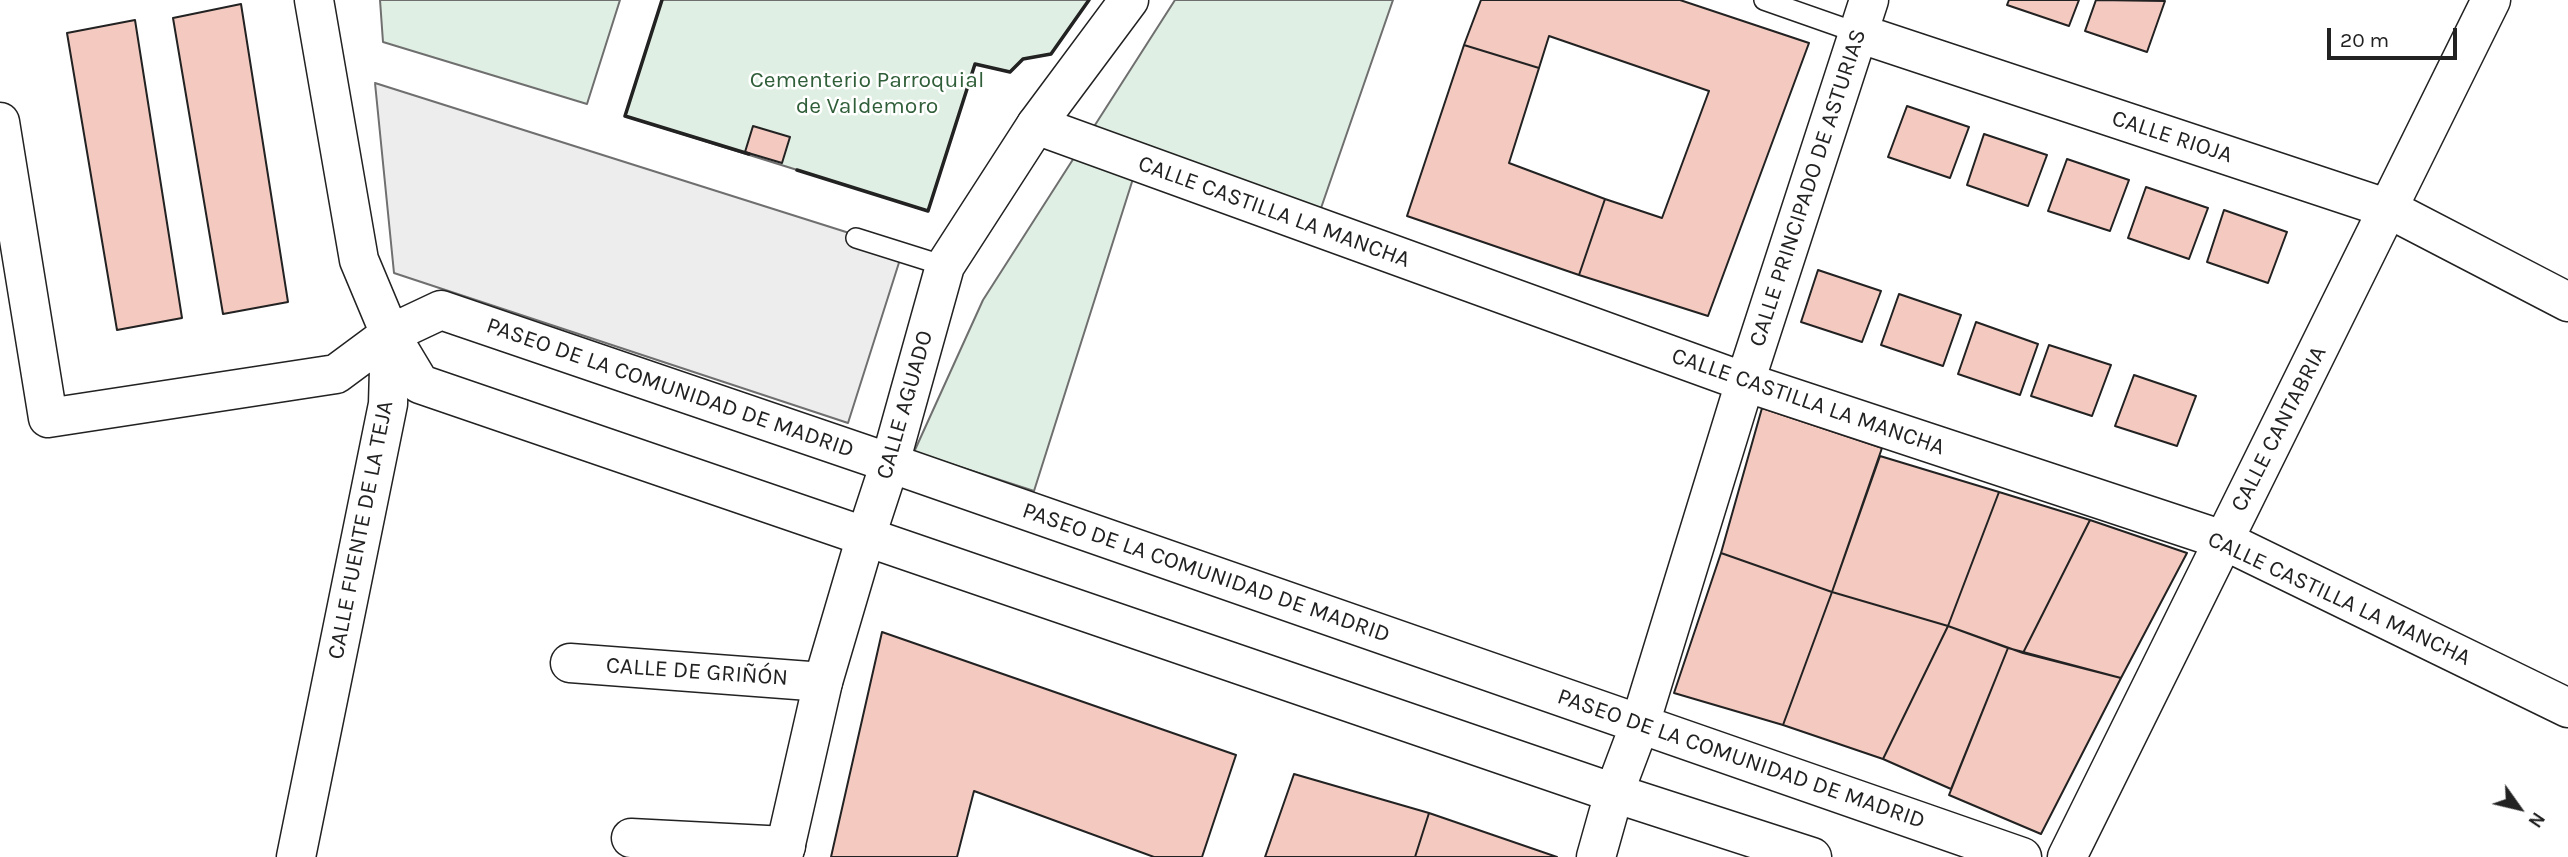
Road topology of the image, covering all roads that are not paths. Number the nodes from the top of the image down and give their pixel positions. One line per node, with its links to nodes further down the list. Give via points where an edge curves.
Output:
1 (314, 0): 12 (street, CALLE FUENTE DE LA TEJA, via 359,260)
2 (1129, 0): 7 (street, CALLE AGUADO)
3 (1764, 0): 5 (lane, CALLE RIOJA)
4 (2491, 0): 8 (street, CALLE CANTABRIA)
5 (1863, 17): 8 (street, CALLE RIOJA); 13 (street, CALLE PRINCIPADO DE ASTURIAS)
6 (0, 122): 12 (street, PASEO DE LA COMUNIDAD DE MADRID, via 48,418 336,374)
7 (1035, 125): 10 (street, CALLE AGUADO); 13 (street, CALLE CASTILLA LA MANCHA)
8 (2389, 209): 11 (street, CALLE RIOJA); 16 (street, CALLE CANTABRIA)
9 (856, 238): 10 (lane)
10 (944, 267): 14 (street, CALLE AGUADO)
11 (2568, 302)
12 (390, 334): 14 (street, PASEO DE LA COMUNIDAD DE MADRID, via 441,310); 15 (street, via 419,384); 24 (street, CALLE FUENTE DE LA TEJA, via 388,404)
13 (1745, 382): 16 (street, CALLE CASTILLA LA MANCHA); 20 (street, CALLE PRINCIPADO DE ASTURIAS)
14 (890, 463): 15 (street, CALLE AGUADO); 20 (street, PASEO DE LA COMUNIDAD DE MADRID)
15 (866, 536): 18 (street, CALLE AGUADO); 21 (street)
16 (2223, 540): 19 (street, CALLE CASTILLA LA MANCHA); 28 (street, CALLE CANTABRIA)
17 (570, 663): 18 (street, CALLE DE GRIÑÓN)
18 (823, 682): 23 (street, CALLE AGUADO)
19 (2568, 708)
20 (1640, 724): 21 (street, CALLE PRINCIPADO DE ASTURIAS); 27 (street, PASEO DE LA COMUNIDAD DE MADRID)
21 (1614, 793): 25 (street, CALLE PRINCIPADO DE ASTURIAS); 26 (street)
22 (631, 838): 23 (street)
23 (785, 852)
24 (296, 857)
25 (1596, 857)
26 (1812, 857)
27 (2022, 857)
28 (2067, 857)

